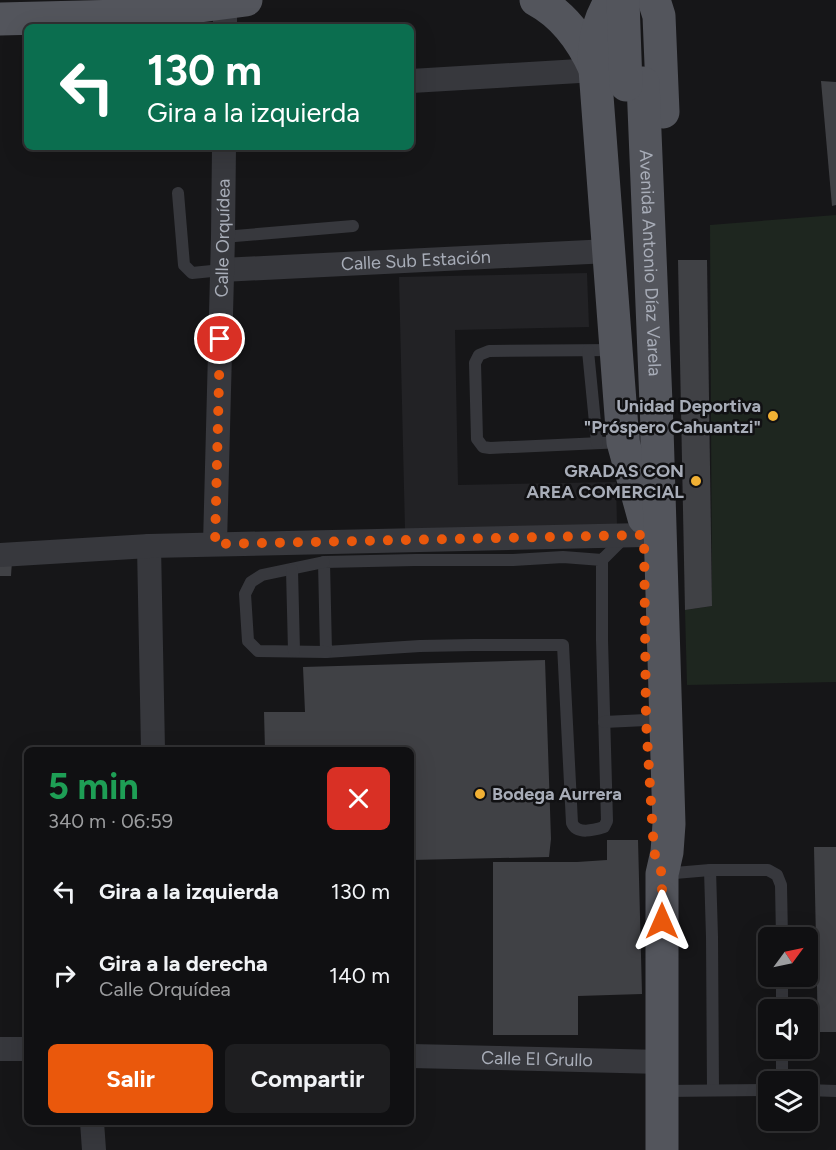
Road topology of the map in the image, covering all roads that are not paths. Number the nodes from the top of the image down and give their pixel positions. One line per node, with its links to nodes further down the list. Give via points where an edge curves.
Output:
1 (39, 0): 6 (main road)
2 (536, 0): 10 (main road, via 573,30)
3 (611, 0): 10 (main road, via 598,26)
4 (623, 0): 12 (main road, bridge)
5 (654, 4): 9 (main road); 12 (main road)
6 (0, 8)
7 (232, 10): 8 (main road)
8 (0, 19)
9 (660, 54): 10 (main road, via 629,46 604,50); 20 (main road, via 672,357)
10 (595, 63): 11 (street); 17 (main road)
11 (414, 81)
12 (634, 84): 20 (main road, Avenida Antonio Díaz Varela)
13 (224, 150): 16 (street, Calle Orquídea)
14 (178, 193): 18 (lane, via 184,265 192,273)
15 (353, 226): 16 (lane)
16 (223, 237): 18 (street, Calle Orquídea)
17 (609, 250): 18 (street, Calle Sub Estación); 19 (main road)
18 (222, 270): 22 (street, Calle Orquídea)
19 (603, 351): 20 (main road); 20 (lane, via 489,351 479,355 475,363 477,439 483,447 490,448)
20 (629, 438): 21 (main road, Avenida Antonio Díaz Varela); 34 (main road, Avenida Antonio Díaz Varela, via 669,824)
21 (639, 529): 22 (street); 25 (lane); 30 (main road, Avenida Antonio Díaz Varela)
22 (215, 544): 23 (street)
23 (149, 546): 24 (street); 32 (street)
24 (0, 555)
25 (602, 560): 26 (lane, via 563,557); 31 (lane)
26 (324, 562): 27 (lane); 29 (lane)
27 (292, 570): 28 (lane); 28 (lane, via 262,575 251,582 245,594 248,641 258,651)
28 (294, 651): 29 (lane)
29 (326, 652): 31 (lane, via 563,645 573,823 579,831 604,827 607,821)
30 (646, 720): 31 (lane); 34 (main road, Avenida Antonio Díaz Varela, via 654,852)
31 (604, 722)
32 (153, 747)
33 (710, 870): 34 (lane); 35 (lane, via 768,870 777,875); 40 (lane)
34 (662, 874): 39 (main road, Avenida Antonio Díaz Varela)
35 (782, 927)
36 (0, 1049): 37 (street)
37 (24, 1049)
38 (414, 1056): 39 (street, Calle El Grullo)
39 (662, 1076): 40 (lane); 46 (main road, Avenida Antonio Díaz Varela)
40 (713, 1089): 41 (lane)
41 (758, 1090)
42 (818, 1090): 43 (lane)
43 (836, 1091)
44 (92, 1125): 45 (street)
45 (94, 1150)
46 (662, 1150)

